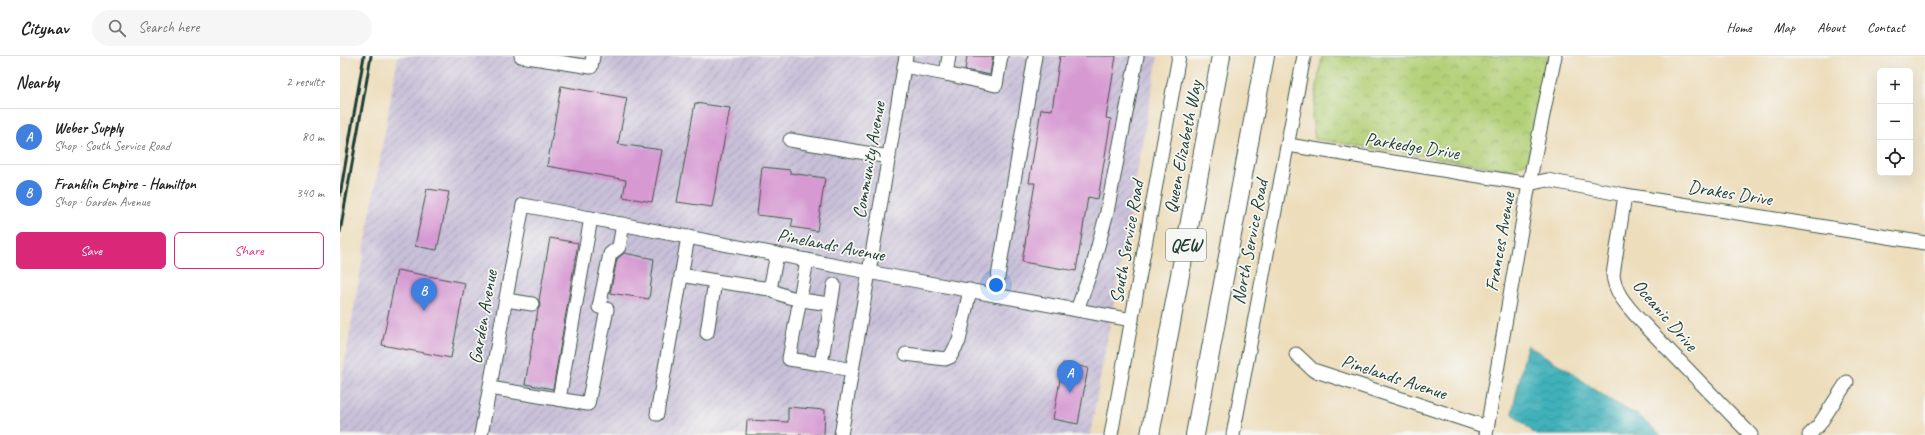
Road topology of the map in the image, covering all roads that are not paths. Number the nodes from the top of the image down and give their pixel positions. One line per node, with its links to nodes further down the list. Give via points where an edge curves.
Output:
1 (521, 56): 2 (street, via 591,67)
2 (593, 56)
3 (949, 56): 13 (street)
4 (1001, 56): 13 (street, via 996,85)
5 (1035, 56): 32 (street)
6 (1137, 56): 37 (street, via 1107,212 1093,265)
7 (1179, 56): 38 (street, South Service Road)
8 (1221, 56): 52 (highway, Queen Elizabeth Way / QEW)
9 (1265, 56): 53 (highway, QEW)
10 (1304, 56): 15 (street, North Service Road)
11 (1555, 56): 17 (street, Frances Avenue)
12 (905, 61): 13 (street); 16 (street, Community Avenue)
13 (946, 74)
14 (790, 140): 16 (street)
15 (1288, 145): 17 (street, Parkedge Drive); 54 (street, North Service Road)
16 (889, 157): 26 (street, Community Avenue)
17 (1529, 184): 18 (street, Drakes Drive, via 1547,180); 48 (street, Frances Avenue)
18 (1625, 195): 23 (street, Drakes Drive); 55 (street, Oceanic Drive, via 1613,275 1614,285 1637,317)
19 (523, 205): 20 (street, Pinelands Avenue); 34 (street, Garden Avenue)
20 (591, 218): 21 (street, Pinelands Avenue); 46 (street)
21 (623, 224): 22 (street, Pinelands Avenue); 46 (street, via 619,247 610,254 599,307 607,309 588,404)
22 (688, 237): 24 (street, Pinelands Avenue); 27 (street)
23 (1925, 243)
24 (777, 254): 25 (street, Pinelands Avenue); 30 (street)
25 (807, 260): 26 (street, Pinelands Avenue); 33 (street)
26 (868, 272): 31 (street, Pinelands Avenue); 43 (street, Community Avenue)
27 (681, 275): 28 (street); 47 (street)
28 (715, 281): 30 (street); 39 (street)
29 (834, 285): 36 (street)
30 (770, 289): 33 (street, via 782,296)
31 (970, 290): 32 (street, Pinelands Avenue); 40 (street, via 959,340 950,357 945,359)
32 (995, 295): 37 (street, Pinelands Avenue)
33 (799, 299): 36 (street); 42 (street, via 788,359)
34 (506, 300): 35 (street); 45 (street, Garden Avenue)
35 (532, 304)
36 (831, 304): 42 (street)
37 (1077, 310): 38 (street, Pinelands Avenue)
38 (1132, 320): 51 (street, South Service Road)
39 (707, 333)
40 (906, 354)
41 (1296, 354): 48 (street, Pinelands Avenue, via 1313,370)
42 (821, 364): 43 (street)
43 (852, 370): 50 (street, Community Avenue)
44 (1847, 382): 56 (street, via 1819,425)
45 (490, 388): 46 (street); 49 (street, Garden Avenue)
46 (559, 399)
47 (657, 414)
48 (1487, 431)
49 (481, 435)
50 (841, 435)
51 (1111, 435)
52 (1150, 435)
53 (1195, 435)
54 (1233, 435)
55 (1751, 435)
56 (1809, 435)

